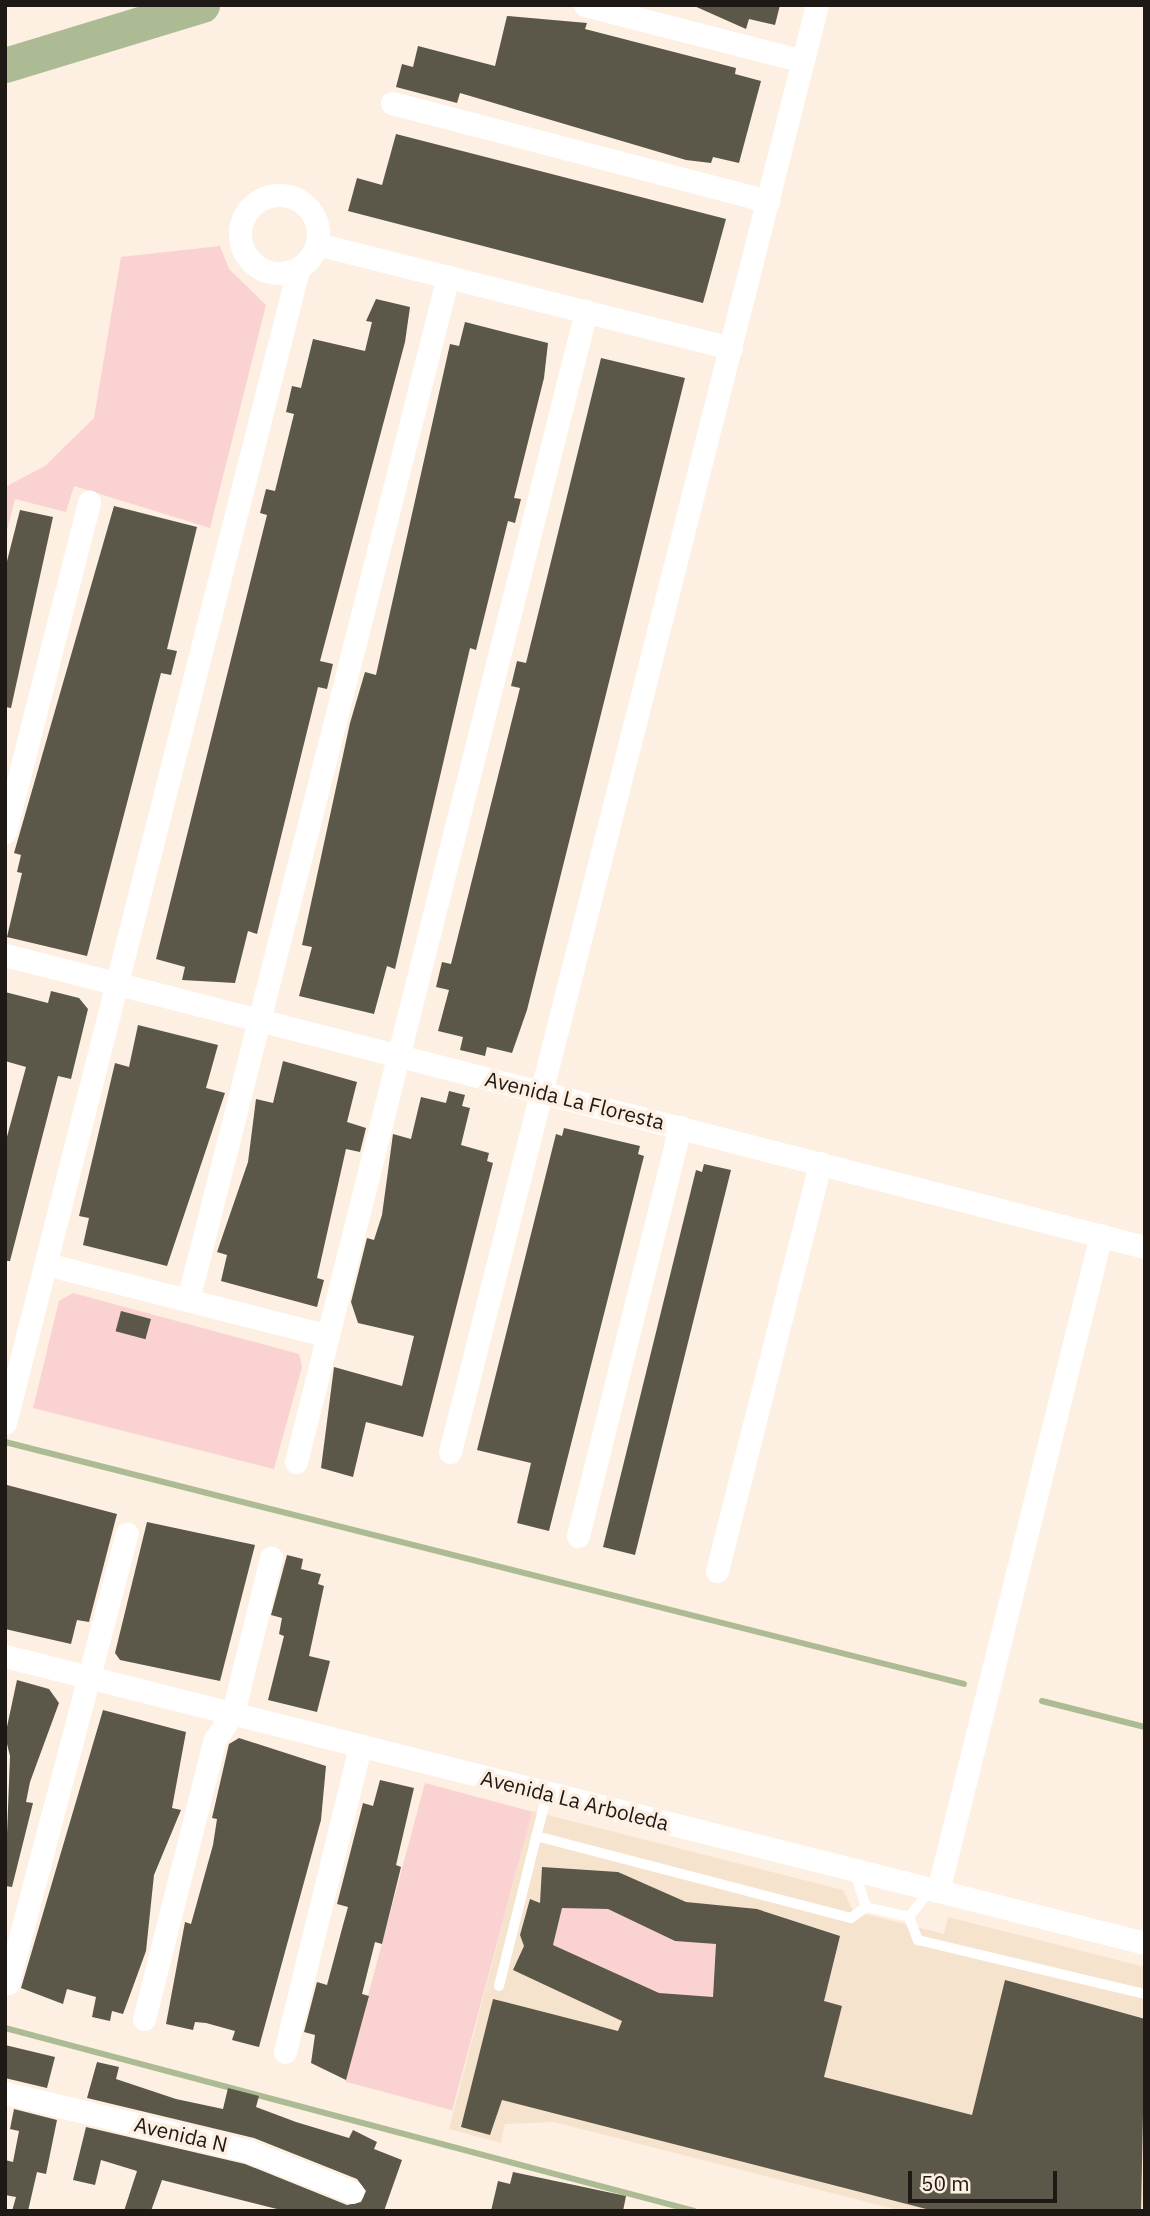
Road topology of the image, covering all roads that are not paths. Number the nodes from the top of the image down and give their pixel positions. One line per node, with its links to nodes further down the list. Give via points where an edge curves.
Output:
1 (585, 5): 3 (street)
2 (817, 5): 3 (street)
3 (803, 61): 5 (street)
4 (392, 103): 5 (street)
5 (768, 201): 10 (street)
6 (317, 244): 7 (street); 7 (street, via 315,218 296,198 270,196 248,210 239,235 249,260 271,273); 8 (street)
7 (298, 270): 14 (street)
8 (448, 276): 9 (street); 15 (street)
9 (586, 312): 10 (street); 16 (street)
10 (731, 348): 17 (street)
11 (89, 502): 12 (street)
12 (5, 832)
13 (5, 955): 14 (street, Avenida La Floresta)
14 (117, 983): 15 (street, Avenida La Floresta); 22 (street)
15 (261, 1020): 16 (street, Avenida La Floresta); 23 (street)
16 (399, 1055): 17 (street, Avenida La Floresta); 24 (street)
17 (544, 1092): 18 (street, Avenida La Floresta); 26 (street)
18 (680, 1127): 19 (street, Avenida La Floresta); 29 (street)
19 (820, 1163): 20 (street, Avenida La Floresta); 31 (street)
20 (1101, 1235): 21 (street, Avenida La Floresta); 39 (street)
21 (1145, 1247)
22 (46, 1264): 23 (street); 25 (street)
23 (188, 1300): 24 (street)
24 (328, 1336): 27 (street)
25 (8, 1413)
26 (450, 1452)
27 (296, 1462)
28 (127, 1533): 33 (street)
29 (578, 1536)
30 (271, 1558): 34 (street)
31 (717, 1571)
32 (5, 1656): 33 (street, Avenida La Arboleda)
33 (93, 1678): 34 (street, Avenida La Arboleda); 43 (street, via 78,1706)
34 (233, 1713): 35 (street, Avenida La Arboleda); 46 (street, via 215,1739)
35 (359, 1746): 36 (street, Avenida La Arboleda); 47 (street)
36 (547, 1794): 37 (lane); 38 (street, Avenida La Arboleda)
37 (536, 1836): 40 (lane, via 851,1918); 44 (lane)
38 (854, 1870): 39 (street, Avenida La Arboleda); 40 (lane)
39 (935, 1890): 41 (lane); 42 (street, Avenida La Arboleda)
40 (866, 1907): 41 (lane)
41 (909, 1917): 45 (lane, via 918,1940)
42 (1145, 1943)
43 (8, 1983)
44 (499, 1986)
45 (1145, 1994)
46 (144, 2019)
47 (285, 2052)
48 (5, 2093): 49 (street, Avenida N, via 249,2151)
49 (352, 2192)

